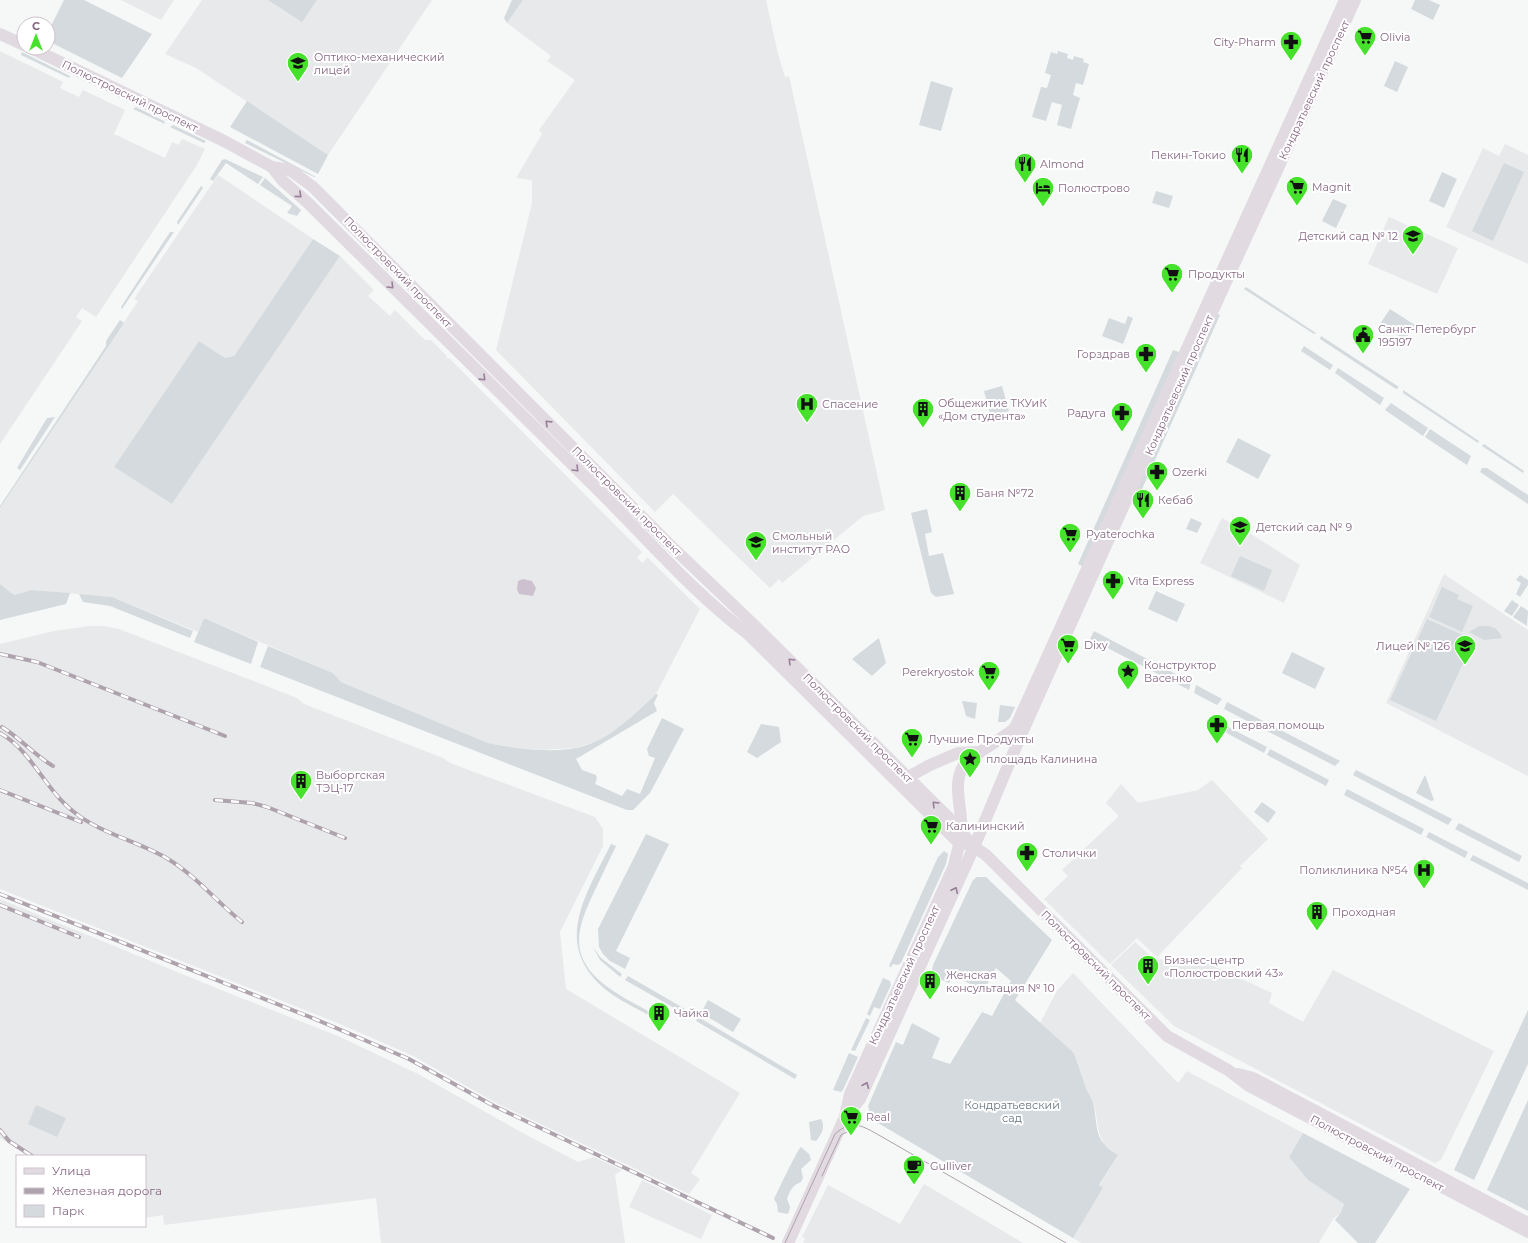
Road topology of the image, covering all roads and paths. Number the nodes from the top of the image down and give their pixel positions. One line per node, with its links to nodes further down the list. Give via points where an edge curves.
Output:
1 (1345, 0): 11 (main road, Кондратьевский проспект, via 1015,728)
2 (1355, 0): 14 (main road, Кондратьевский проспект, via 1211,313)
3 (0, 34): 4 (main road)
4 (16, 41)
5 (48, 56): 6 (main road, Полюстровский проспект, via 224,141)
6 (272, 167): 7 (main road, Полюстровский проспект, via 290,170 313,187); 8 (main road, Полюстровский проспект, one-way to 8, via 283,181)
7 (435, 310): 8 (main road); 9 (main road, Полюстровский проспект, one-way to 7)
8 (426, 320): 10 (main road, Полюстровский проспект, one-way to 10)
9 (701, 575): 10 (main road); 12 (main road, Полюстровский проспект, one-way to 9)
10 (692, 586): 13 (main road, Полюстровский проспект, via 748,634)
11 (980, 752): 12 (main road, via 958,753); 13 (main road, via 965,764 959,780)
12 (908, 777): 13 (main road, Полюстровский проспект, one-way to 12, via 950,819)
13 (960, 838): 14 (main road, Полюстровский проспект); 16 (main road, Кондратьевский проспект, via 954,866 850,1094)
14 (974, 847): 15 (main road, Полюстровский проспект, via 986,855 1167,1036); 16 (main road, Кондратьевский проспект, one-way to 14, via 860,1099)
15 (1228, 1070): 17 (main road, Полюстровский проспект, via 1253,1078); 18 (main road, Полюстровский проспект, via 1249,1086)
16 (845, 1117): 19 (main road, Кондратьевский проспект)
17 (1528, 1223)
18 (1528, 1232)
19 (788, 1243)

